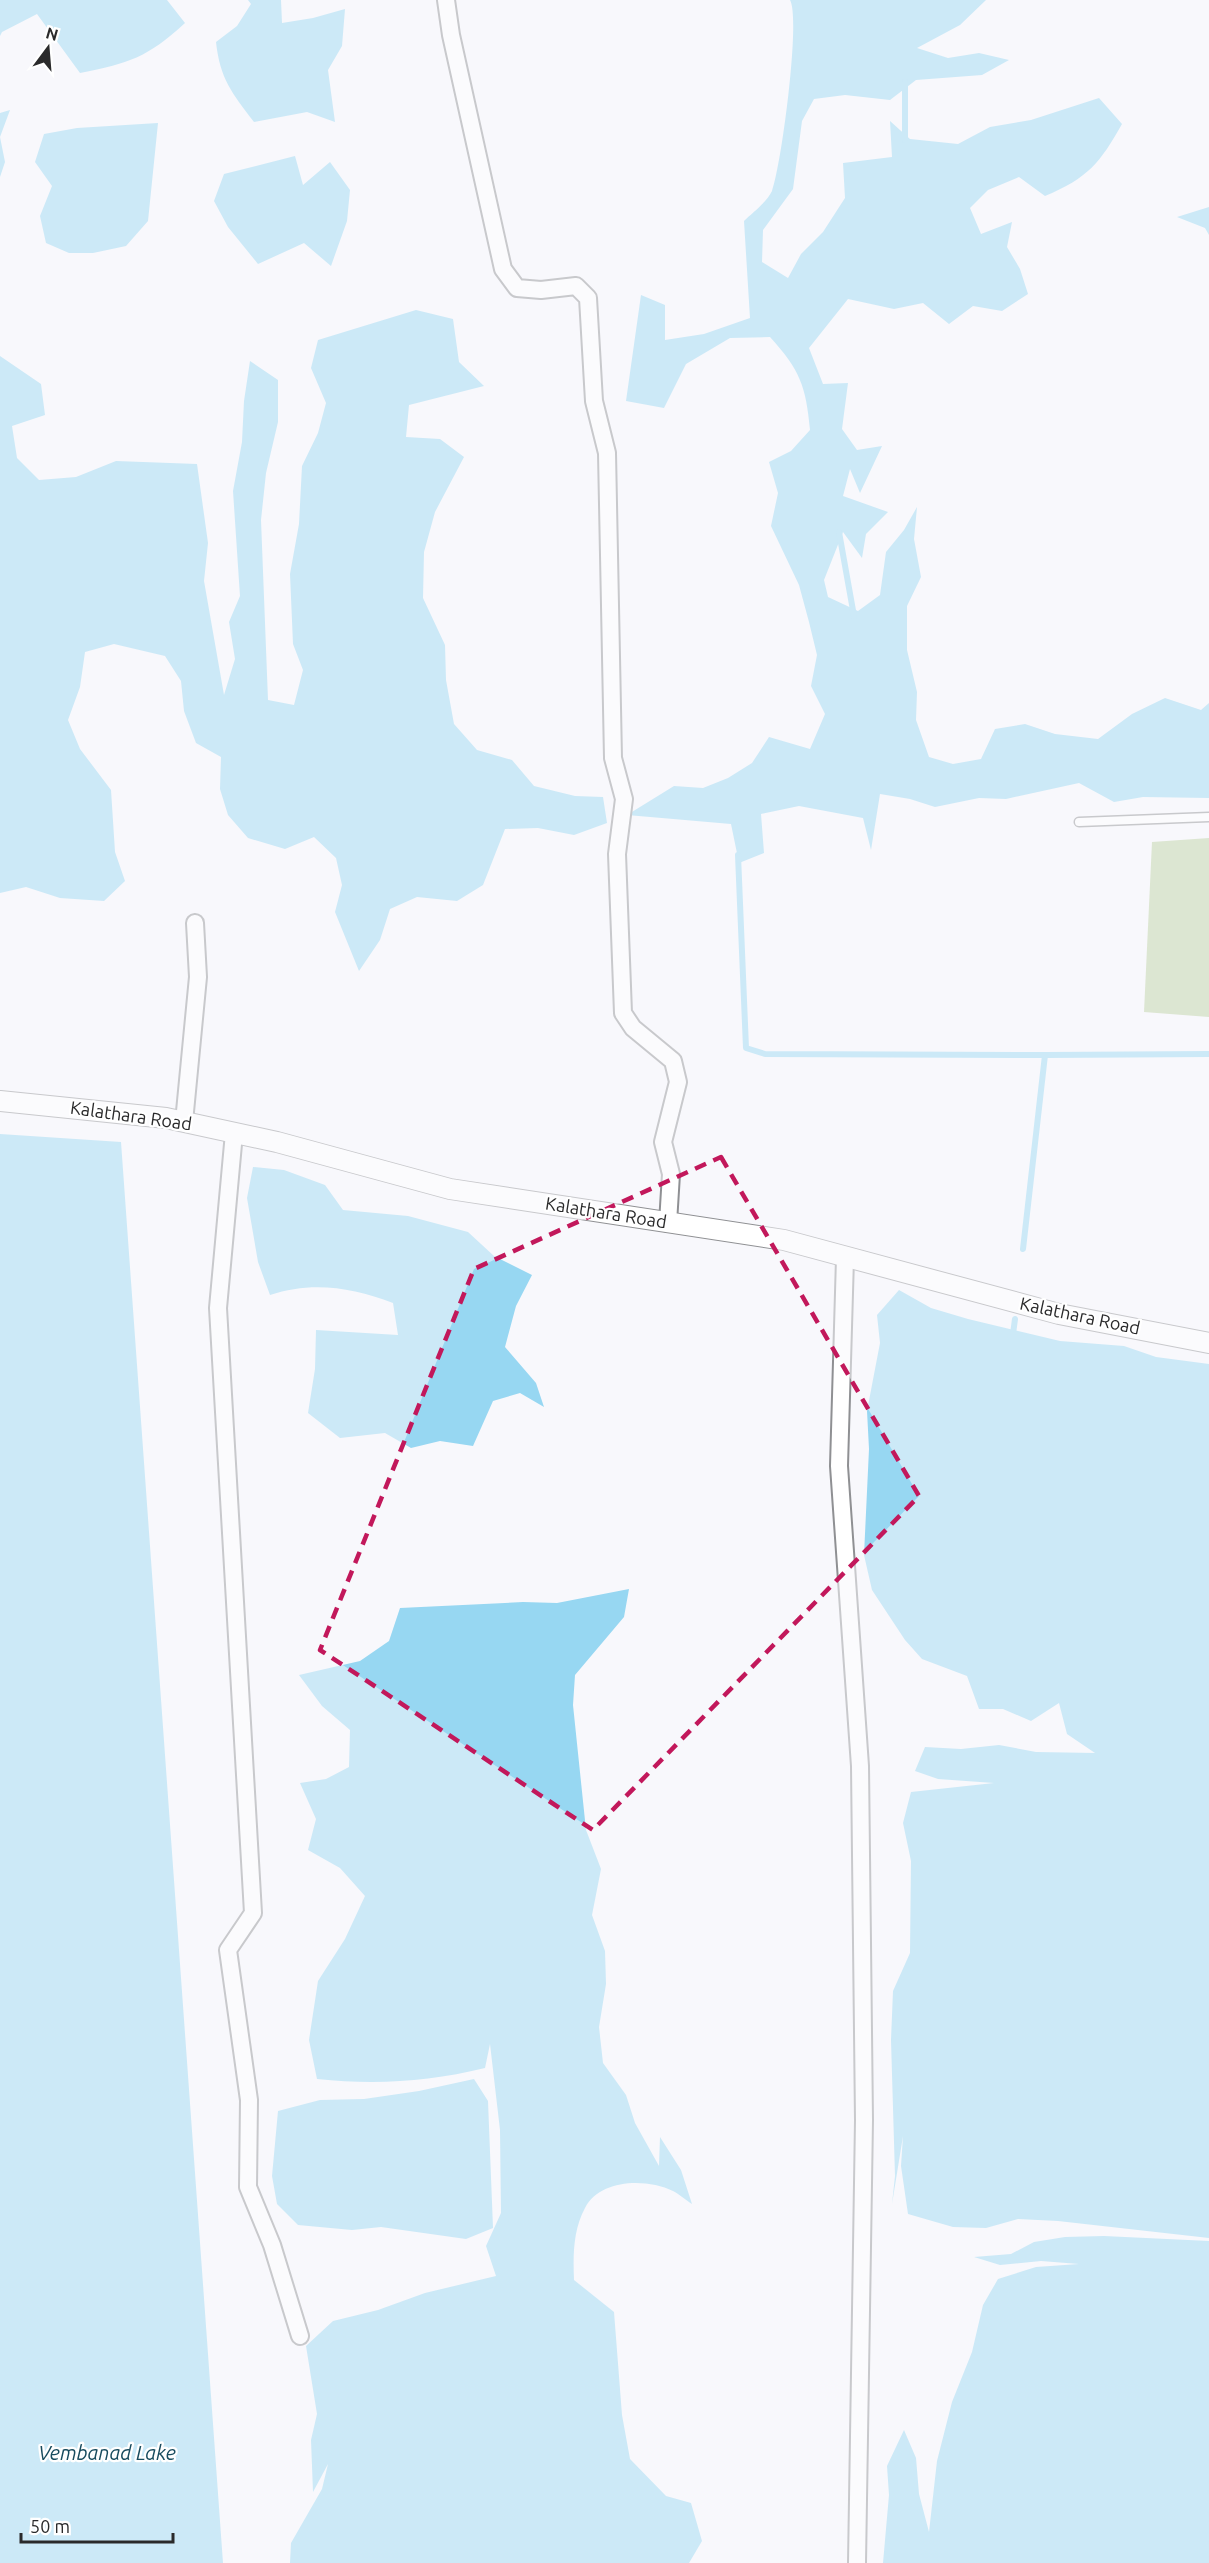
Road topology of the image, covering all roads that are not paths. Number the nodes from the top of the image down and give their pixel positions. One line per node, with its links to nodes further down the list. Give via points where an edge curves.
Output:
1 (446, 0): 8 (street, via 503,269 517,288 576,286 588,298 594,401 607,453 613,758 624,799 617,854 623,1012 633,1028 673,1061 678,1082 663,1142 671,1174)
2 (1209, 817): 3 (lane)
3 (1079, 822)
4 (195, 922): 6 (street, via 198,976)
5 (0, 1101): 6 (street, Kalathara Road)
6 (184, 1122): 7 (street, Kalathara Road)
7 (234, 1133): 8 (street, Kalathara Road, via 450,1189); 11 (street, via 219,1308 253,1913 228,1950 249,2100 248,2187 272,2246)
8 (668, 1223): 9 (street, Kalathara Road, via 784,1240)
9 (845, 1258): 10 (street, Kalathara Road, via 1059,1314); 12 (street, via 839,1466 860,1766 864,2096)
10 (1209, 1343)
11 (300, 2336)
12 (857, 2563)

